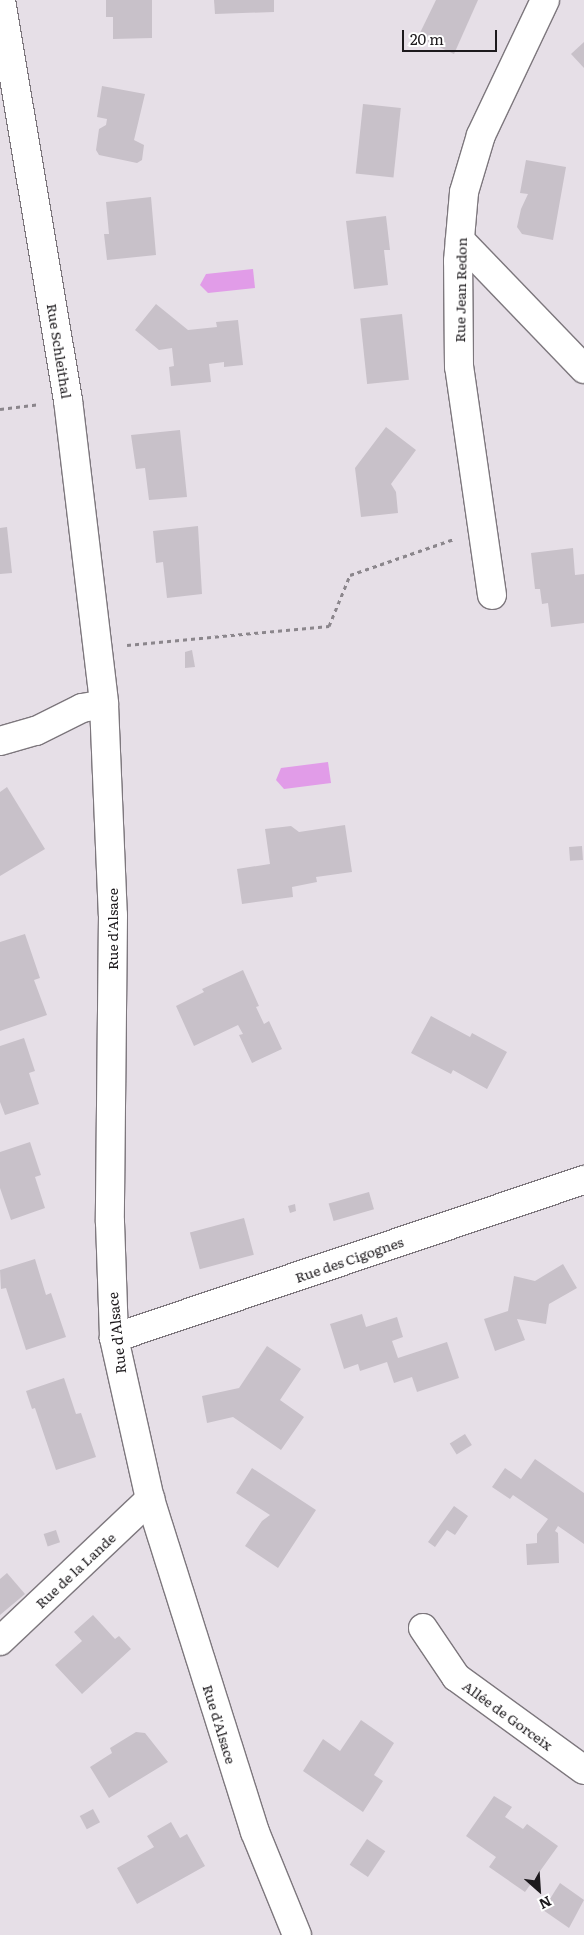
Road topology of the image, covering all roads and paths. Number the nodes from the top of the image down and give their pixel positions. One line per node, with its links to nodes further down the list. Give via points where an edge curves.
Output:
1 (1, 0): 5 (street, Rue Schleithal)
2 (545, 0): 3 (street, Rue Jean Redon, via 481,135 464,192)
3 (460, 240): 4 (street); 7 (street, Rue Jean Redon, via 459,367)
4 (584, 369)
5 (68, 400): 6 (path); 9 (street, Rue Schleithal)
6 (0, 410)
7 (482, 529): 8 (street, Rue Jean Redon); 9 (path, via 350,575 329,626)
8 (492, 595)
9 (98, 648): 10 (street, Rue Schleithal)
10 (104, 704): 11 (street, via 82,708 36,731); 13 (street, Rue d'Alsace, via 113,915 110,1222)
11 (0, 741)
12 (584, 1180): 13 (street, Rue des Cigognes)
13 (114, 1338): 14 (street, Rue d'Alsace)
14 (150, 1499): 16 (street, Rue de la Lande); 18 (street, Rue d'Alsace, via 255,1832)
15 (423, 1628): 17 (street, Allée de Gorceix, via 456,1678)
16 (0, 1641)
17 (584, 1770)
18 (297, 1935)

